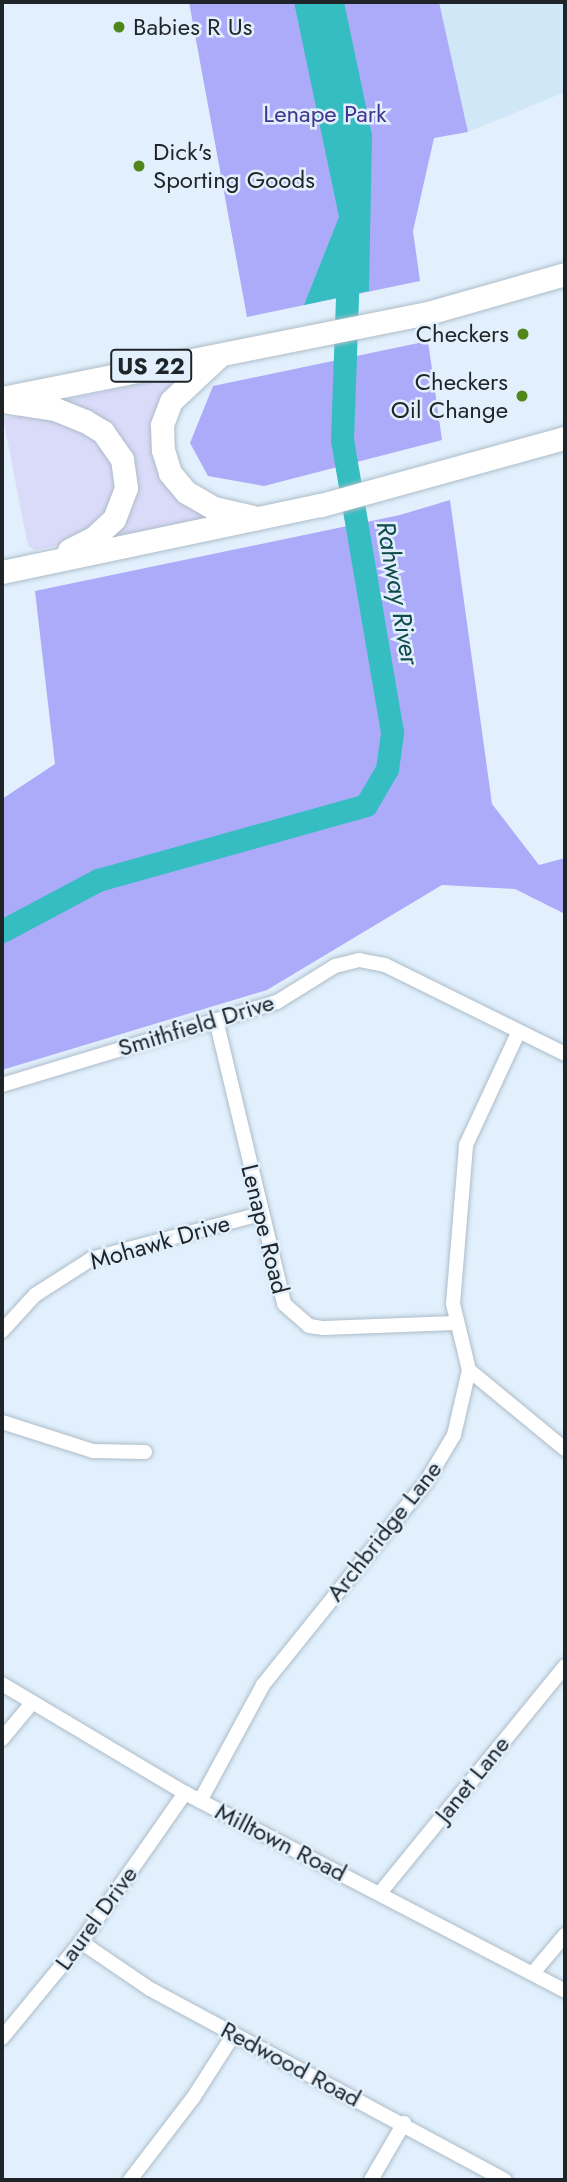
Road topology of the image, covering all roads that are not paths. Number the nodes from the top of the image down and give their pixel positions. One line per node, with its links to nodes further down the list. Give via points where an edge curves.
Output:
1 (565, 274): 2 (highway, US 22, via 469,303)
2 (222, 353): 3 (highway, US 22); 5 (highway, via 171,401 162,425 164,457 174,480 193,498)
3 (2, 400): 6 (highway, via 55,410 95,426 117,449 124,469 124,496 114,519 95,537)
4 (565, 438): 5 (highway)
5 (262, 519): 6 (highway)
6 (41, 564): 7 (highway)
7 (2, 572)
8 (216, 1020): 9 (street, Smithfield Drive, via 277,1002 347,962 385,965); 11 (street, Smithfield Drive); 12 (street, Lenape Road)
9 (518, 1033): 10 (street); 13 (street, Archbridge Lane, via 466,1145 454,1273)
10 (565, 1055)
11 (2, 1085)
12 (260, 1214): 13 (street, Lenape Road, via 284,1304 309,1326); 14 (street, Mohawk Drive, via 91,1259 35,1295)
13 (455, 1324): 15 (street, Archbridge Lane)
14 (2, 1331)
15 (469, 1370): 17 (street); 24 (street, Archbridge Lane, via 457,1427 437,1467 264,1685)
16 (2, 1422): 18 (street, via 93,1451)
17 (565, 1449)
18 (145, 1452)
19 (565, 1666): 25 (street, Janet Lane)
20 (2, 1684): 21 (street, Milltown Road)
21 (32, 1703): 22 (street); 23 (street, Milltown Road)
22 (2, 1738)
23 (185, 1793): 24 (street, Milltown Road); 27 (street, Laurel Drive)
24 (201, 1801): 25 (street, Milltown Road)
25 (380, 1893): 28 (street, Milltown Road)
26 (565, 1935): 28 (street)
27 (81, 1942): 30 (street, Redwood Road, via 150,1989); 31 (street, Laurel Drive)
28 (533, 1973): 29 (street, Milltown Road)
29 (565, 1991)
30 (234, 2034): 32 (street, Redwood Road); 33 (street, via 193,2098)
31 (2, 2038)
32 (404, 2123): 34 (street); 35 (street, Redwood Road)
33 (130, 2180)
34 (371, 2180)
35 (505, 2180)

